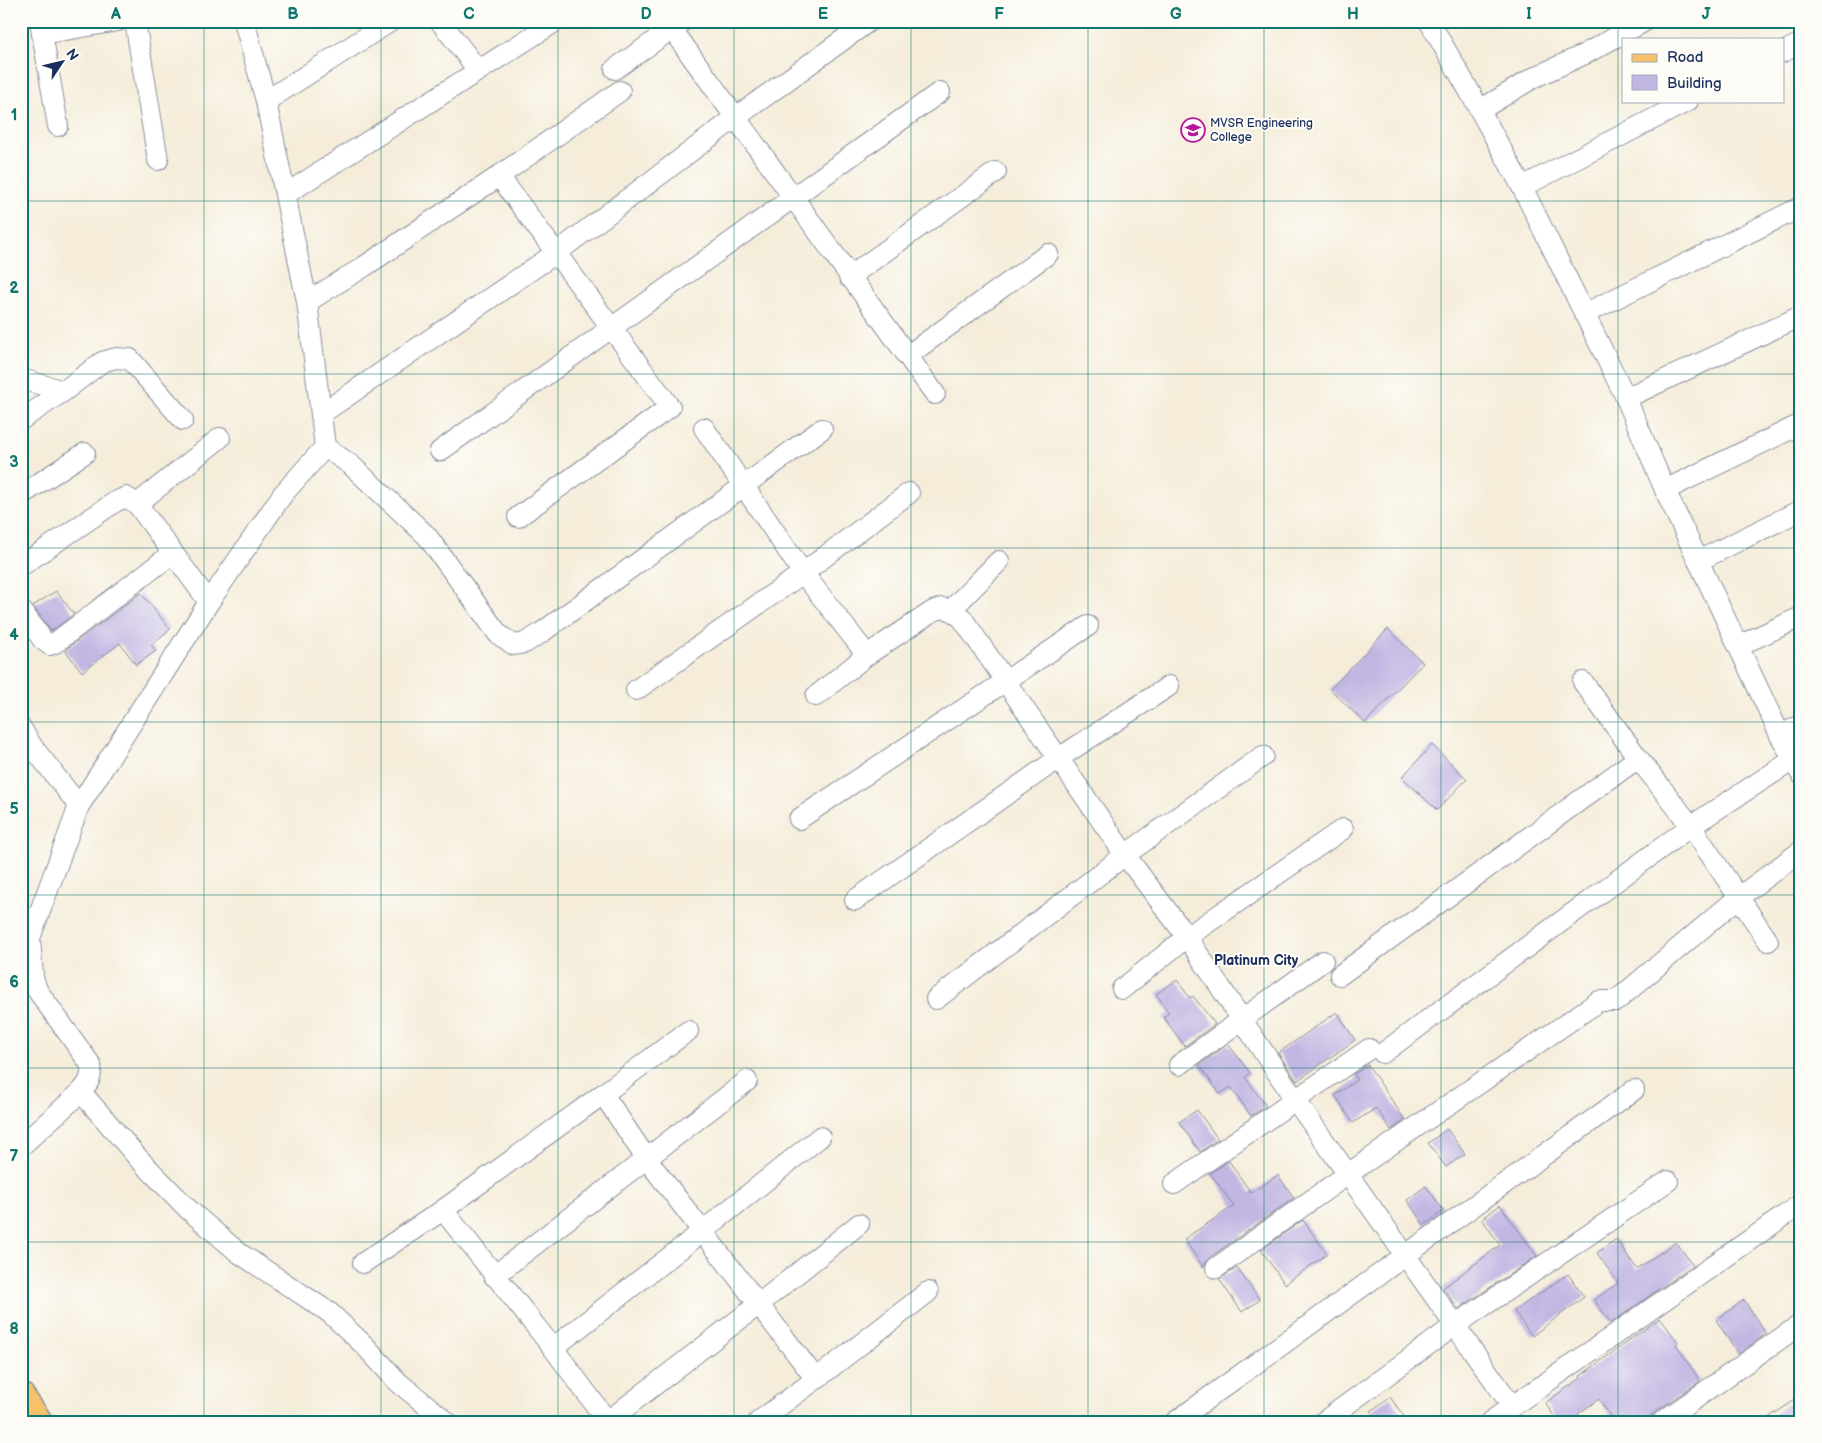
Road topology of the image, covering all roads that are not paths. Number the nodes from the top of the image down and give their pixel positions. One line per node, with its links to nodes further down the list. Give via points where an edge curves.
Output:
1 (118, 21): 11 (street)
2 (135, 21): 23 (street)
3 (391, 21): 18 (street)
4 (440, 21): 15 (street)
5 (556, 21): 15 (street)
6 (869, 21): 21 (street)
7 (1644, 21): 20 (street, via 1533,78)
8 (1435, 23): 20 (street)
9 (674, 24): 14 (street); 21 (street)
10 (251, 25): 18 (street)
11 (41, 28): 22 (street)
12 (1801, 43): 13 (street)
13 (1784, 52)
14 (615, 69)
15 (478, 70): 27 (street)
16 (620, 91): 25 (street)
17 (940, 92): 28 (street)
18 (266, 101): 27 (street)
19 (1686, 102): 26 (street)
20 (1480, 110): 26 (street)
21 (735, 118): 28 (street); 30 (street)
22 (58, 126)
23 (158, 160)
24 (996, 172): 32 (street)
25 (499, 176): 30 (street); 33 (street)
26 (1522, 187): 34 (street)
27 (286, 194): 33 (street)
28 (793, 200): 32 (street); 36 (street)
29 (1801, 207): 34 (street)
30 (556, 252): 36 (street); 42 (street)
31 (1048, 254): 37 (street)
32 (849, 277): 37 (street)
33 (307, 302): 42 (street)
34 (1584, 314): 41 (street)
35 (1801, 316): 41 (street)
36 (611, 327): 50 (street); 58 (street, via 670,407)
37 (907, 356): 40 (street)
38 (21, 379): 39 (street)
39 (64, 391): 43 (street); 44 (street, via 102,362 130,359)
40 (935, 394)
41 (1626, 398): 53 (street)
42 (321, 414): 49 (street)
43 (21, 420)
44 (183, 420)
45 (1801, 424): 53 (street)
46 (704, 428): 52 (street)
47 (822, 430): 52 (street)
48 (220, 438): 56 (street)
49 (325, 446): 52 (street, via 351,465 427,536 498,634 514,645 525,643 541,633); 64 (street, via 283,494)
50 (440, 451)
51 (85, 453): 55 (street)
52 (744, 486): 63 (street)
53 (1665, 490): 61 (street)
54 (909, 493): 63 (street)
55 (21, 495)
56 (136, 504): 59 (street); 62 (street, via 126,497 115,502)
57 (1801, 510): 61 (street)
58 (518, 518)
59 (173, 553): 64 (street); 65 (street, via 54,644 43,640)
60 (999, 561): 66 (street)
61 (1698, 561): 69 (street)
62 (21, 566)
63 (803, 573): 70 (street); 74 (street)
64 (209, 602): 83 (street)
65 (21, 610)
66 (951, 610): 70 (street, via 933,611); 71 (street, via 962,618)
67 (1801, 617): 69 (street)
68 (1088, 626): 71 (street)
69 (1738, 646): 78 (street)
70 (867, 654): 75 (street)
71 (1005, 682): 80 (street); 84 (street)
72 (1582, 682): 81 (street)
73 (1169, 686): 80 (street)
74 (636, 690)
75 (816, 696)
76 (1801, 725): 78 (street)
77 (21, 728): 83 (street)
78 (1780, 735): 82 (street)
79 (1263, 756): 88 (street)
80 (1059, 758): 88 (street); 90 (street)
81 (1638, 758): 85 (street); 95 (street)
82 (1797, 767): 85 (street)
83 (79, 806): 91 (street)
84 (799, 819)
85 (1691, 826): 89 (street); 105 (street, via 1376,1051)
86 (1343, 829): 92 (street)
87 (1801, 850): 89 (street)
88 (1125, 855): 92 (street); 97 (street)
89 (1739, 897): 93 (street); 109 (street, via 1616,1001 1599,1001)
90 (855, 900)
91 (26, 933): 103 (street, via 37,990 91,1065 92,1075)
92 (1187, 937): 96 (street); 98 (street)
93 (1768, 941)
94 (1323, 961): 98 (street)
95 (1340, 975)
96 (1122, 989)
97 (936, 999)
98 (1243, 1019): 100 (street); 105 (street)
99 (688, 1031): 104 (street)
100 (1179, 1065)
101 (747, 1081): 108 (street)
102 (1634, 1090): 116 (street)
103 (81, 1092): 107 (street); 128 (street, via 189,1210 239,1253 330,1313 398,1382)
104 (603, 1094): 108 (street); 113 (street)
105 (1296, 1100): 109 (street); 111 (street)
106 (820, 1138): 115 (street)
107 (21, 1146)
108 (646, 1158): 115 (street); 119 (street)
109 (1348, 1174): 116 (street); 118 (street)
110 (1668, 1181): 123 (street)
111 (1174, 1184)
112 (1801, 1204): 126 (street)
113 (443, 1210): 117 (street); 119 (street)
114 (859, 1224): 121 (street)
115 (703, 1232): 121 (street); 124 (street)
116 (1404, 1255): 123 (street); 130 (street)
117 (363, 1263)
118 (1216, 1268)
119 (494, 1276): 124 (street)
120 (928, 1292): 125 (street)
121 (759, 1304): 125 (street); 127 (street)
122 (1801, 1324): 133 (street)
123 (1454, 1326): 126 (street); 131 (street)
124 (553, 1348): 127 (street)
125 (816, 1379): 129 (street)
126 (1512, 1406): 132 (street)
127 (608, 1421)
128 (447, 1422)
129 (758, 1422)
130 (1175, 1422)
131 (1323, 1422)
132 (1490, 1422)
133 (1662, 1422)

